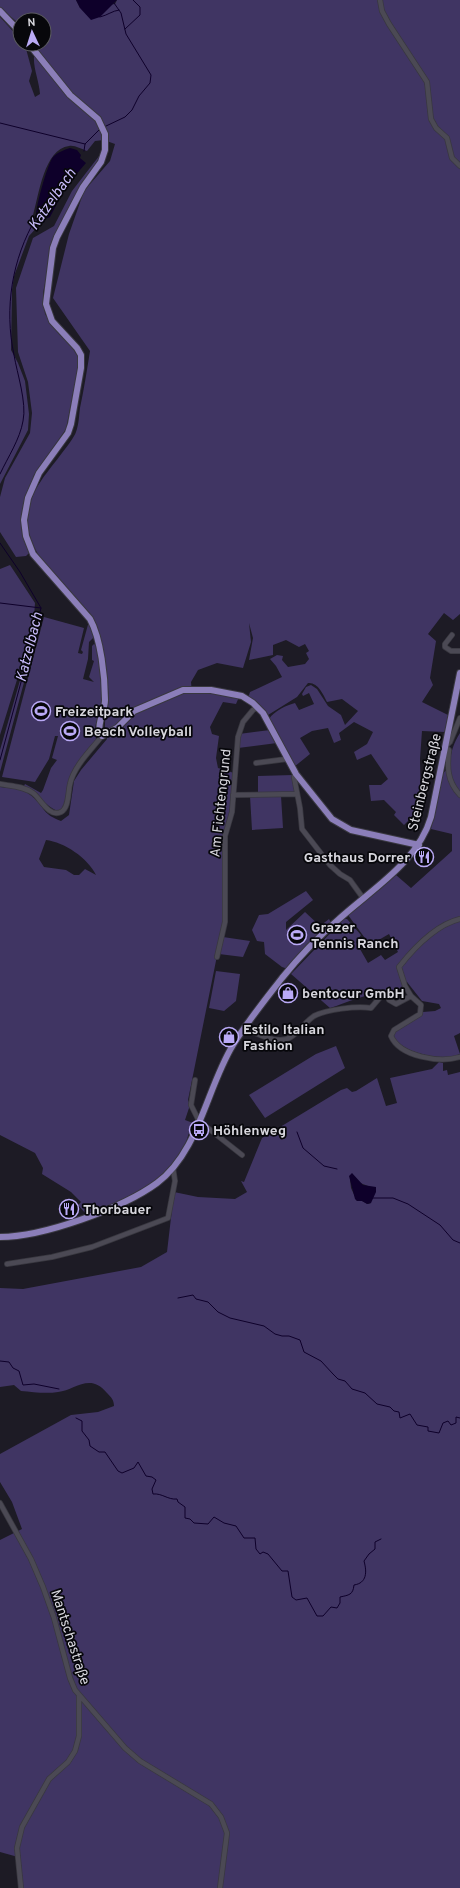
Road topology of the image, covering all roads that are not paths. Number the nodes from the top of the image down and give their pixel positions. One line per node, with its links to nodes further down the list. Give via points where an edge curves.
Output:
1 (380, 0): 5 (street, via 389,24 427,82 431,119 447,138 452,158)
2 (0, 11): 3 (main road)
3 (12, 24)
4 (35, 52): 11 (main road, via 70,96 101,123 105,134 105,150 101,162 83,187 53,248 46,304 52,321 81,355 81,368 68,434 39,473 28,498 24,520 26,536 33,554 90,618 95,627 105,701 100,729)
5 (460, 166)
6 (452, 635): 7 (street, via 445,647)
7 (460, 652)
8 (460, 673): 12 (main road, Steinbergstraße)
9 (258, 707): 11 (main road, via 242,696 211,690 183,690 134,711 117,728); 13 (main road, via 267,718); 19 (street, Am Fichtengrund, via 239,730)
10 (460, 718): 12 (street, via 450,742)
11 (102, 736): 16 (street, via 74,773 66,806 62,812 52,812 26,789)
12 (445, 747): 18 (street, via 448,750 450,782); 20 (main road, Steinbergstraße, via 430,821)
13 (287, 759): 14 (street); 15 (main road)
14 (256, 763)
15 (296, 774): 17 (street, via 294,777); 20 (main road, via 322,808 338,823 369,835)
16 (0, 784)
17 (297, 794): 19 (street); 21 (street, via 302,829 330,865 350,880)
18 (460, 794)
19 (233, 795): 23 (street, Am Fichtengrund, via 224,849 225,922)
20 (419, 845): 21 (main road, Steinbergstraße)
21 (363, 898): 25 (main road, Steinbergstraße, via 318,938 283,977)
22 (460, 919): 24 (street, via 437,930 399,967)
23 (217, 957)
24 (411, 996): 25 (street, via 396,1004 389,1000 387,995 382,995 371,1008 362,1006 323,1013 310,1020 288,1039 263,1036); 26 (street, via 422,1009 420,1014 394,1030 391,1036 394,1043 402,1050 440,1060)
25 (245, 1028): 28 (main road, Steinbergstraße, via 221,1068)
26 (460, 1057)
27 (195, 1080): 28 (street, via 191,1105)
28 (198, 1121): 29 (street); 30 (main road, Steinbergstraße, via 187,1148)
29 (242, 1155)
30 (172, 1168): 31 (main road, Steinbergstraße, via 158,1183 146,1190 93,1214 33,1234); 32 (street, via 175,1181 168,1218 92,1247)
31 (0, 1237)
32 (7, 1264)
33 (0, 1502): 34 (street, Mantschastraße, via 32,1559 54,1618 70,1678)
34 (79, 1695): 35 (street, Mantschastraße); 36 (street)
35 (87, 1703): 36 (street); 38 (street, Mantschastraße, via 140,1761 197,1794 217,1810 226,1830)
36 (80, 1708): 37 (street, via 78,1744 75,1751 68,1762 49,1779 22,1828 17,1848)
37 (21, 1888)
38 (220, 1888)

